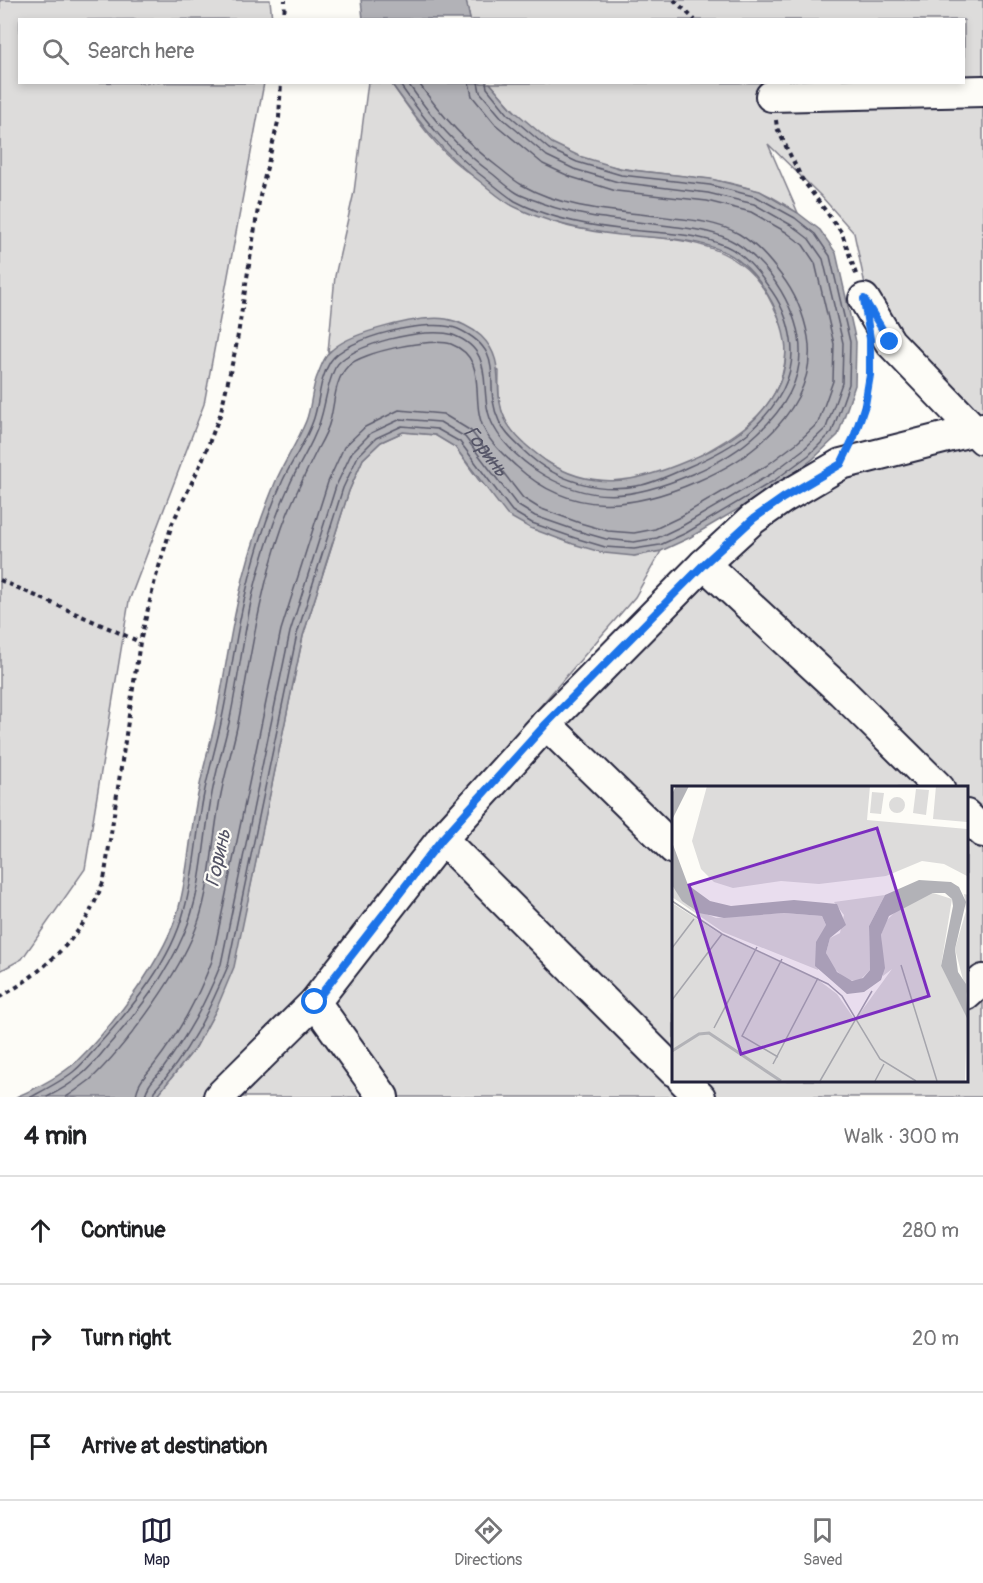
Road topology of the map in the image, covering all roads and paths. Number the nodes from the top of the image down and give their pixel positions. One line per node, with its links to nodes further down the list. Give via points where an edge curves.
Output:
1 (285, 0): 3 (path)
2 (674, 0): 4 (path)
3 (284, 18)
4 (693, 18)
5 (281, 84): 14 (path, via 279,118 260,196 236,347 220,415 172,524)
6 (983, 91): 7 (street)
7 (771, 96): 8 (path, via 777,128 802,179 842,233)
8 (864, 299): 10 (street, via 890,342)
9 (870, 351): 11 (path, via 865,405)
10 (980, 432): 11 (street)
11 (841, 464): 12 (street, via 753,519)
12 (704, 564): 15 (street); 16 (street)
13 (0, 580): 14 (path)
14 (140, 642): 23 (path, via 104,880 77,932 51,960)
15 (546, 724): 19 (street); 20 (street)
16 (937, 786)
17 (968, 817): 18 (street)
18 (983, 831)
19 (442, 839): 24 (street); 25 (street)
20 (672, 847)
21 (983, 980): 22 (street)
22 (968, 993)
23 (0, 997)
24 (315, 1002): 27 (street); 28 (street)
25 (672, 1069)
26 (685, 1082): 29 (street)
27 (219, 1097)
28 (383, 1097)
29 (700, 1097)

